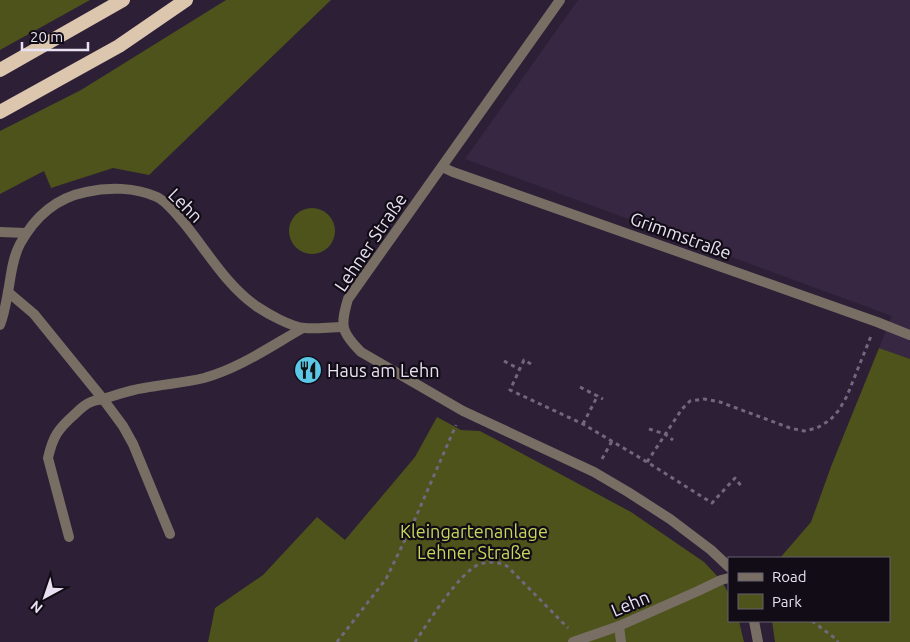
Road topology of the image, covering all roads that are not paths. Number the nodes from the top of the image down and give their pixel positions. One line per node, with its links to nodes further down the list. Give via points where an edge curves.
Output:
1 (123, 0): 4 (highway)
2 (186, 0): 5 (highway, via 119,46)
3 (560, 0): 6 (street, Lehner Straße)
4 (0, 70)
5 (0, 112)
6 (442, 167): 11 (street, Lehner Straße, via 348,299); 13 (street, Grimmstraße)
7 (0, 232): 8 (street)
8 (26, 233): 9 (street, Lehn, via 16,252); 12 (street, Lehn, via 55,204 83,192 123,189 158,197 179,217 243,296 280,320)
9 (8, 292): 10 (street, Lehn); 14 (street, via 34,314)
10 (0, 326)
11 (343, 327): 12 (street, Lehn); 17 (street, via 349,340 361,352 463,411 594,472 670,519)
12 (303, 328): 14 (street, Lehn, via 229,369 177,384 143,388)
13 (910, 335)
14 (103, 399): 15 (street, via 133,444); 16 (street, Lehn, via 89,402 78,411 60,427 50,446 48,458)
15 (170, 534)
16 (69, 537)
17 (728, 566)
18 (728, 578): 20 (street, Lehn)
19 (754, 622): 23 (street)
20 (619, 626): 21 (street, Lehn); 22 (street)
21 (576, 641)
22 (621, 642)
23 (758, 642)

